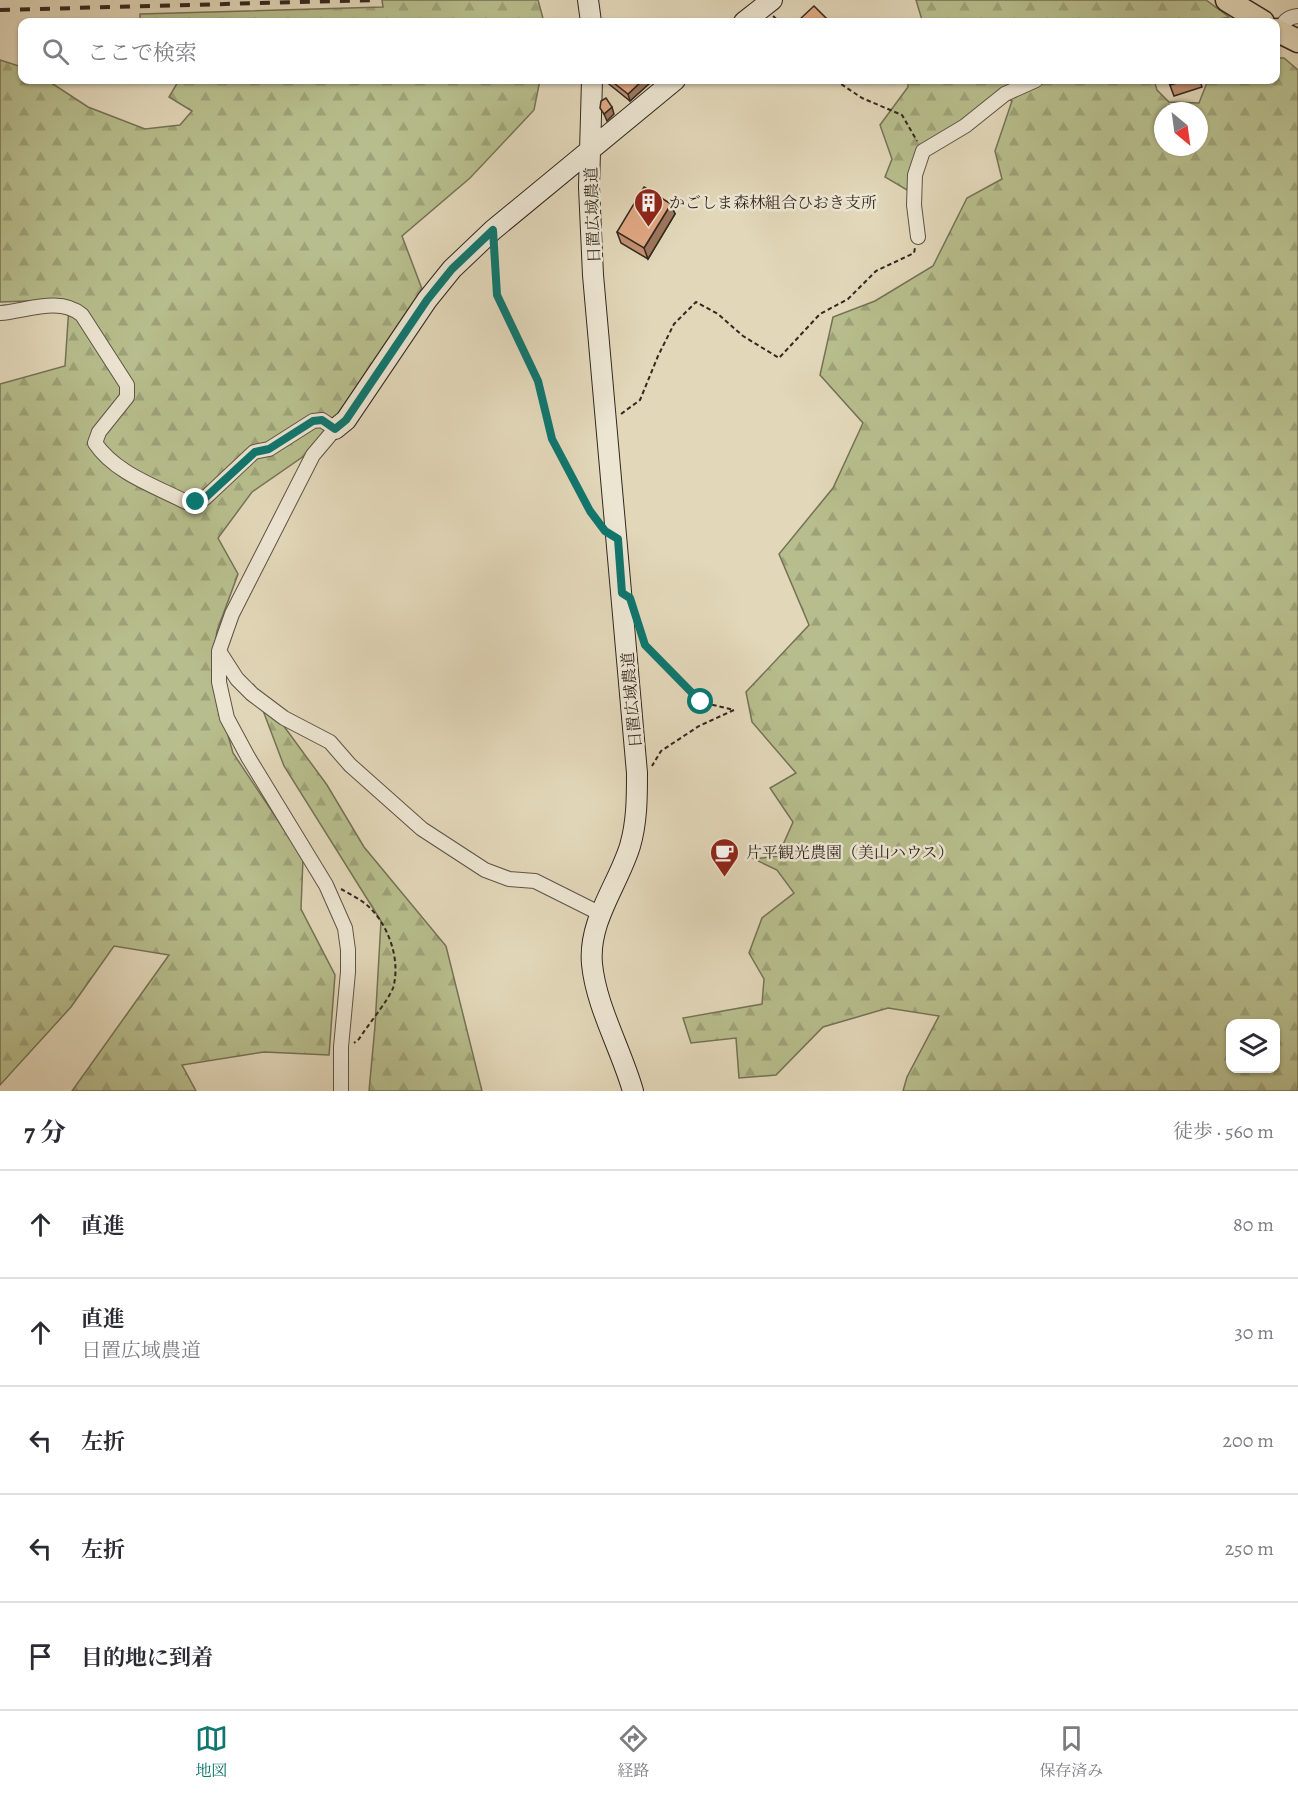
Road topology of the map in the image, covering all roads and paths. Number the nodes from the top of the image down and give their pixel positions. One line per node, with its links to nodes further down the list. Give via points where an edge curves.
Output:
1 (588, 0): 5 (street)
2 (772, 0): 6 (street)
3 (1227, 0): 7 (main road)
4 (1298, 16): 8 (street, via 1290,16)
5 (590, 18)
6 (749, 18)
7 (1255, 18)
8 (1280, 24)
9 (592, 84): 13 (street, 日置広域農道)
10 (670, 84): 13 (street)
11 (840, 84): 14 (path, via 902,115)
12 (1027, 84): 14 (street, via 1005,94 965,126)
13 (590, 149): 15 (street); 18 (street, 日置広域農道, via 593,274)
14 (923, 152): 16 (street, via 915,175)
15 (493, 230): 19 (street, via 452,269 427,300 346,420); 20 (path, via 497,295 538,381 552,439 590,511 605,531)
16 (918, 237): 18 (path, via 914,253 876,271 848,299 820,314 779,358 696,302 674,324 640,400)
17 (0, 312): 19 (street, via 55,305 73,307 82,315 127,385 127,397 95,442 117,466 186,502 205,498 255,452 269,449 313,421 322,420)
18 (607, 424): 20 (street, 日置広域農道)
19 (335, 429): 22 (street, via 313,455 263,549)
20 (618, 539): 23 (street, 日置広域農道)
21 (639, 626): 23 (path, via 645,645 701,702 734,710 660,751 653,766)
22 (219, 651): 24 (street, via 219,682 227,718); 25 (street, via 252,694 284,718 330,742 422,829 485,870 509,879 535,881)
23 (637, 773): 25 (street, 日置広域農道, via 630,846)
24 (326, 885): 26 (street, via 345,928 348,950); 26 (path, via 339,887 358,900 385,926 395,969 392,989 359,1039)
25 (601, 914): 28 (street, 日置広域農道, via 592,951 596,989)
26 (341, 1047): 27 (street)
27 (341, 1091)
28 (633, 1091)

